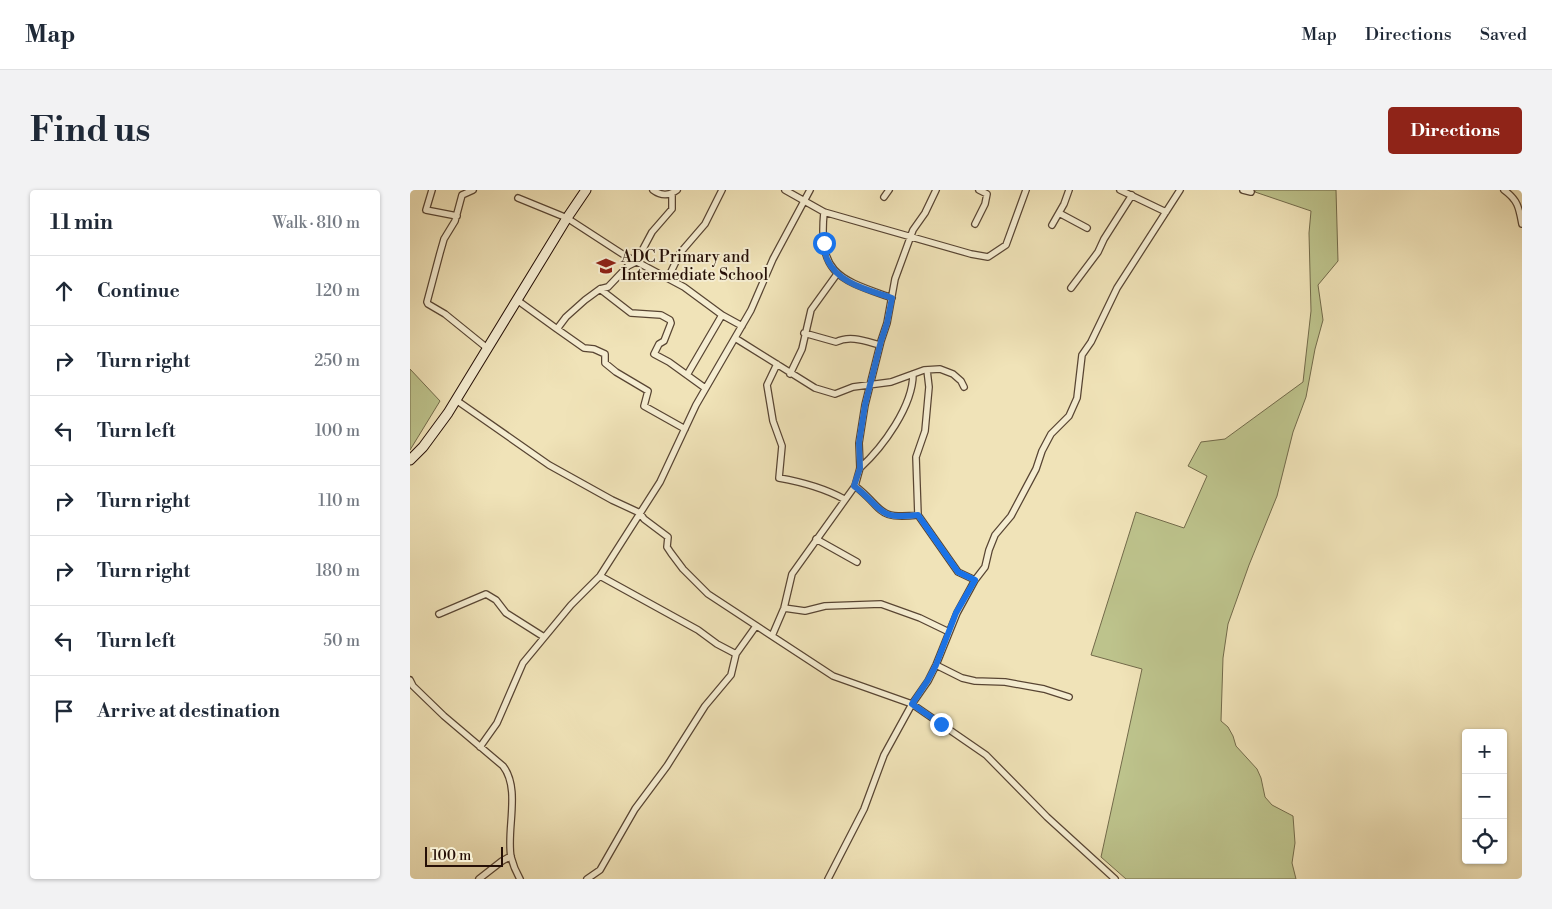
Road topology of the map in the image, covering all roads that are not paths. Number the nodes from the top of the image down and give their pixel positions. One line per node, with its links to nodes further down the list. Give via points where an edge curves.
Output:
1 (432, 190): 27 (street, via 426,210)
2 (473, 190): 27 (street, via 462,195)
3 (586, 190): 28 (main road)
4 (653, 190): 17 (street, via 659,194)
5 (722, 190): 36 (street, via 705,224 680,253)
6 (785, 190): 23 (street)
7 (810, 190): 23 (street)
8 (889, 190): 21 (street)
9 (936, 190): 33 (street)
10 (979, 190): 18 (street)
11 (1026, 190): 33 (street, via 1006,245 988,257)
12 (1069, 190): 26 (street)
13 (1120, 190): 20 (street)
14 (1180, 190): 25 (street)
15 (1243, 190): 19 (street)
16 (1504, 190): 30 (street, via 1515,199)
17 (674, 192): 34 (street, via 672,209 652,232)
18 (989, 192): 29 (street)
19 (1251, 192)
20 (1132, 195): 25 (street); 38 (street, via 1098,252)
21 (884, 197)
22 (518, 198): 28 (street)
23 (805, 201): 24 (street); 42 (street, via 773,258)
24 (824, 212): 33 (street); 35 (street, via 826,258)
25 (1166, 212): 67 (street, via 1118,288 1082,355 1077,398 1069,416 1051,434 1011,516 988,550 985,567)
26 (1059, 213): 31 (street); 32 (street)
27 (457, 216): 47 (street, via 442,246 428,304)
28 (567, 218): 34 (street); 40 (main road)
29 (974, 224)
30 (1522, 224)
31 (1052, 225)
32 (1087, 228)
33 (911, 238): 39 (street, via 895,279)
34 (636, 262): 36 (street); 37 (street, via 608,287)
35 (837, 274): 39 (street, via 854,285); 44 (street, via 811,310)
36 (668, 278): 41 (street)
37 (600, 288): 43 (street); 52 (street, via 631,313 661,315 670,320 664,341 654,354)
38 (1071, 288)
39 (892, 298): 46 (street)
40 (516, 300): 43 (street); 47 (main road)
41 (722, 315): 42 (street); 52 (street)
42 (742, 326): 45 (street)
43 (557, 329): 57 (street, via 584,348 605,354 605,363 648,391 644,406)
44 (804, 333): 46 (street, via 836,342 859,339); 50 (street, via 802,349)
45 (735, 338): 48 (street); 55 (street)
46 (880, 345): 53 (street)
47 (487, 348): 56 (main road)
48 (777, 364): 50 (street); 61 (street, via 767,385 773,421 782,446 779,478 809,485)
49 (927, 370): 51 (street); 54 (street, via 940,369 953,374); 63 (street, via 930,387 925,431 916,457)
50 (790, 374): 53 (street, via 815,388 836,394)
51 (913, 374): 53 (street); 59 (street, via 907,401 890,433 878,451)
52 (688, 375): 55 (street)
53 (870, 385): 59 (street, via 859,443)
54 (964, 387)
55 (705, 388): 57 (street)
56 (456, 400): 58 (main road); 62 (street, via 550,465)
57 (685, 429): 62 (street, via 660,482)
58 (410, 460)
59 (860, 468): 60 (street)
60 (854, 486): 61 (street); 63 (street, via 885,515)
61 (844, 499): 64 (street)
62 (640, 513): 66 (street); 70 (street, via 668,536 667,547 671,553 708,594)
63 (918, 515): 67 (street, via 958,572)
64 (816, 539): 65 (street); 68 (street, via 792,574)
65 (857, 562)
66 (600, 576): 73 (street); 74 (street)
67 (975, 580): 71 (street)
68 (784, 608): 71 (street, via 805,611 825,606 881,604); 72 (street)
69 (439, 614): 73 (street, via 486,594 496,600 506,613)
70 (756, 626): 72 (street); 74 (street)
71 (949, 632): 75 (street)
72 (772, 636): 78 (street, via 833,676)
73 (544, 637): 79 (street, via 523,663 497,723)
74 (736, 654): 83 (street, via 731,674 705,706 635,809 600,870)
75 (936, 665): 77 (street, via 962,678 1005,682); 78 (street)
76 (410, 680): 79 (street)
77 (1069, 697)
78 (912, 704): 84 (street, via 884,755 864,809); 85 (street, via 986,755)
79 (480, 747): 80 (street, via 503,766 510,779)
80 (511, 856): 81 (street); 82 (street)
81 (479, 879)
82 (520, 879)
83 (587, 879)
84 (828, 879)
85 (1115, 879)

